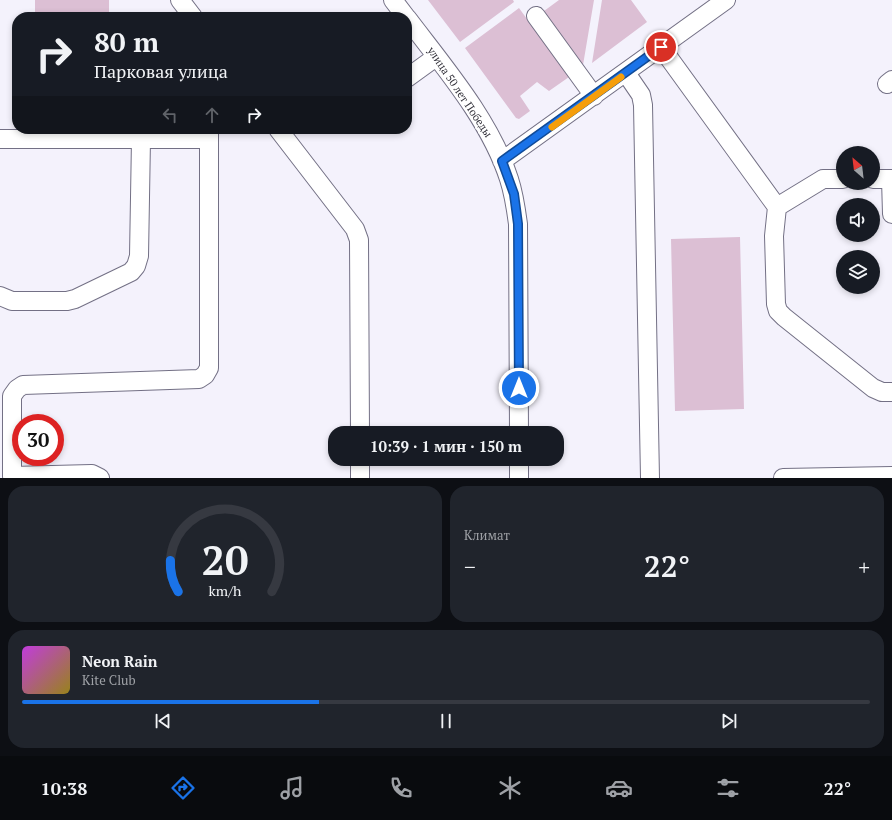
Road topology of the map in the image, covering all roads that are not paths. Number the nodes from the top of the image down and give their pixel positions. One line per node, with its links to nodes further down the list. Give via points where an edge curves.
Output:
1 (180, 0): 4 (street)
2 (393, 0): 5 (street, улица 50 лет Победы)
3 (726, 0): 8 (street)
4 (189, 12)
5 (402, 12)
6 (536, 16): 12 (street)
7 (412, 25): 9 (street, улица 50 лет Победы)
8 (661, 47): 10 (street); 21 (street)
9 (436, 57): 11 (street); 17 (street, улица 50 лет Победы, via 480,118)
10 (626, 72): 12 (street); 34 (street, via 644,105)
11 (412, 74)
12 (594, 96): 17 (street)
13 (208, 134): 16 (street); 29 (street, via 209,368 205,375 199,378 24,385 12,396)
14 (282, 134): 25 (street, via 355,229 359,240)
15 (0, 138): 16 (street)
16 (141, 139): 23 (street, via 139,256 131,272 67,301 12,301)
17 (502, 161): 26 (street, улица 50 лет Победы, via 514,194 518,224)
18 (836, 178): 21 (street, via 823,179)
19 (880, 179): 20 (street)
20 (892, 179): 22 (street)
21 (777, 207): 24 (street, via 774,236 778,311 874,388 882,392)
22 (892, 214)
23 (0, 296)
24 (892, 392)
25 (360, 426)
26 (519, 426)
27 (360, 466): 32 (street)
28 (519, 466): 33 (street)
29 (6, 476): 31 (street, via 92,474)
30 (892, 476): 35 (street)
31 (100, 478)
32 (360, 478)
33 (519, 478)
34 (650, 478)
35 (783, 478)

